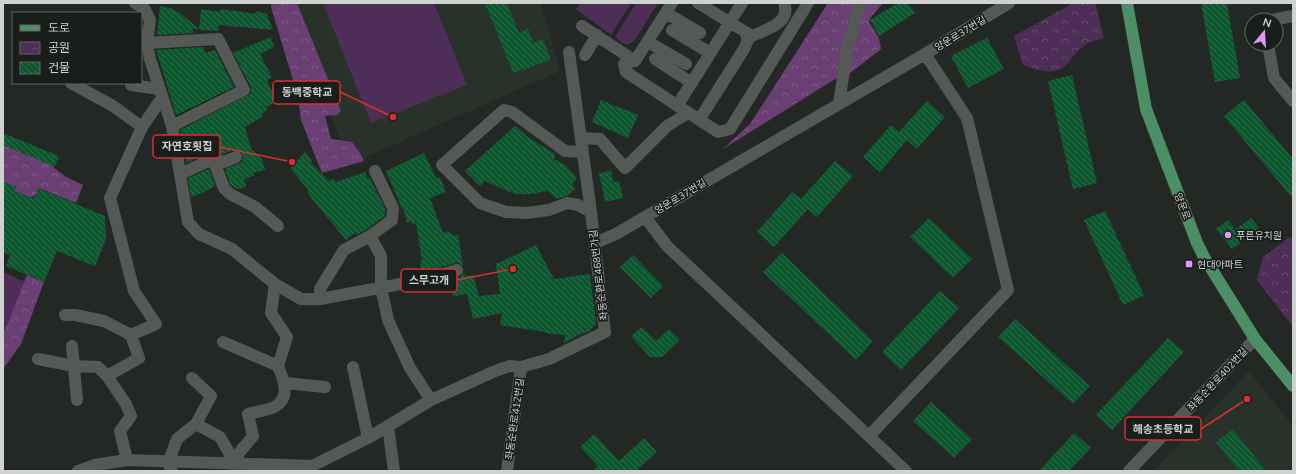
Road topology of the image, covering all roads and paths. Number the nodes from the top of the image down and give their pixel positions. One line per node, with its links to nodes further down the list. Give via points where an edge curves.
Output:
1 (134, 3): 16 (street, via 144,8 150,20)
2 (698, 3): 10 (street)
3 (742, 3): 10 (street)
4 (784, 3): 13 (street, via 784,17 777,24 752,36)
5 (808, 3): 32 (street, via 730,129 718,132)
6 (860, 3): 29 (street, via 847,50)
7 (1009, 3): 20 (street, 양운로37번길)
8 (1127, 3): 52 (main road, 양운로, via 1146,109 1204,257)
9 (669, 8): 12 (street); 15 (street)
10 (730, 22): 13 (street); 19 (street)
11 (582, 26): 14 (street)
12 (698, 28)
13 (745, 32): 32 (street, via 748,40 744,49)
14 (597, 35): 21 (street); 22 (street)
15 (648, 42): 19 (street); 22 (street)
16 (147, 43): 27 (street); 33 (street, via 218,39 244,90)
17 (569, 52): 35 (street, 좌동순환로468번가길)
18 (1269, 52): 28 (street, via 1274,78)
19 (710, 53): 24 (street)
20 (925, 54): 29 (street, 양운로37번길); 69 (street, via 967,118 1008,290)
21 (585, 55)
22 (635, 61): 30 (street, via 624,64 626,72)
23 (657, 65): 24 (street)
24 (692, 82): 30 (street)
25 (73, 84): 34 (street, via 113,106)
26 (131, 85): 27 (street)
27 (161, 93): 33 (street); 34 (street)
28 (1293, 101)
29 (839, 104): 42 (street, 양운로37번길)
30 (677, 106): 31 (street)
31 (688, 113): 32 (street); 35 (street, via 667,126 625,168 600,139)
32 (699, 120)
33 (172, 126): 40 (street)
34 (142, 127): 51 (street, via 110,198 134,291 156,324)
35 (581, 138): 36 (street, 좌동순환로468번가길)
36 (583, 152): 41 (street, 좌동순환로468번가길); 41 (street, via 565,151 512,112 504,110 442,165 480,203 506,212 527,214 567,203)
37 (236, 156): 38 (street, via 224,162)
38 (213, 159): 40 (street); 43 (street, via 224,188 255,207)
39 (375, 171): 44 (street, via 393,208 392,220)
40 (180, 174): 47 (street, via 188,222 199,234 232,249)
41 (591, 212): 45 (street, 좌동순환로468번가길)
42 (645, 217): 45 (street); 69 (street, 양운로37번길, via 667,246)
43 (278, 226)
44 (370, 236): 48 (street, via 381,256); 49 (street, via 344,250 320,289)
45 (595, 243): 59 (street, 좌동순환로468번가길, via 605,332 549,359)
46 (457, 270): 48 (street, via 428,279)
47 (275, 284): 49 (street, via 301,299); 57 (street, via 271,313 287,336)
48 (381, 287): 49 (street); 66 (street, via 388,320 410,368)
49 (320, 299)
50 (65, 315): 51 (street, via 104,321)
51 (131, 335): 60 (street, via 139,358)
52 (1255, 339): 63 (main road, 양운로); 80 (street, 좌동순환로402번길)
53 (223, 342): 57 (street)
54 (72, 346): 56 (street)
55 (38, 359): 56 (street)
56 (74, 366): 60 (street, via 98,367); 65 (street)
57 (278, 366): 62 (street)
58 (353, 367): 70 (street)
59 (522, 367): 66 (street, 좌동순환로468번가길, via 509,366); 78 (street, 좌동순환로412번길)
60 (107, 376): 71 (street, via 131,416 120,431)
61 (192, 378): 67 (street, via 211,396)
62 (285, 383): 64 (street); 73 (street, via 284,398 276,406 248,414 253,436 239,453)
63 (1293, 386)
64 (325, 387)
65 (77, 400)
66 (431, 400): 68 (street, 좌동순환로468번가길)
67 (196, 424): 72 (street, via 177,439); 73 (street, via 220,437)
68 (388, 426): 70 (street, 좌동순환로468번가길); 77 (street)
69 (869, 436): 79 (street, 양운로37번길)
70 (368, 438): 75 (street, 좌동순환로468번가길, via 312,466)
71 (127, 460): 72 (street, 좌동순환로468번가길); 76 (street, 좌동순환로468번가길, via 94,465)
72 (170, 466): 73 (street, 좌동순환로468번가길)
73 (234, 467): 74 (street, 좌동순환로468번가길)
74 (250, 467): 75 (street, 좌동순환로468번가길)
75 (296, 468)
76 (78, 471)
77 (394, 471)
78 (507, 471)
79 (906, 471)
80 (1129, 471)

